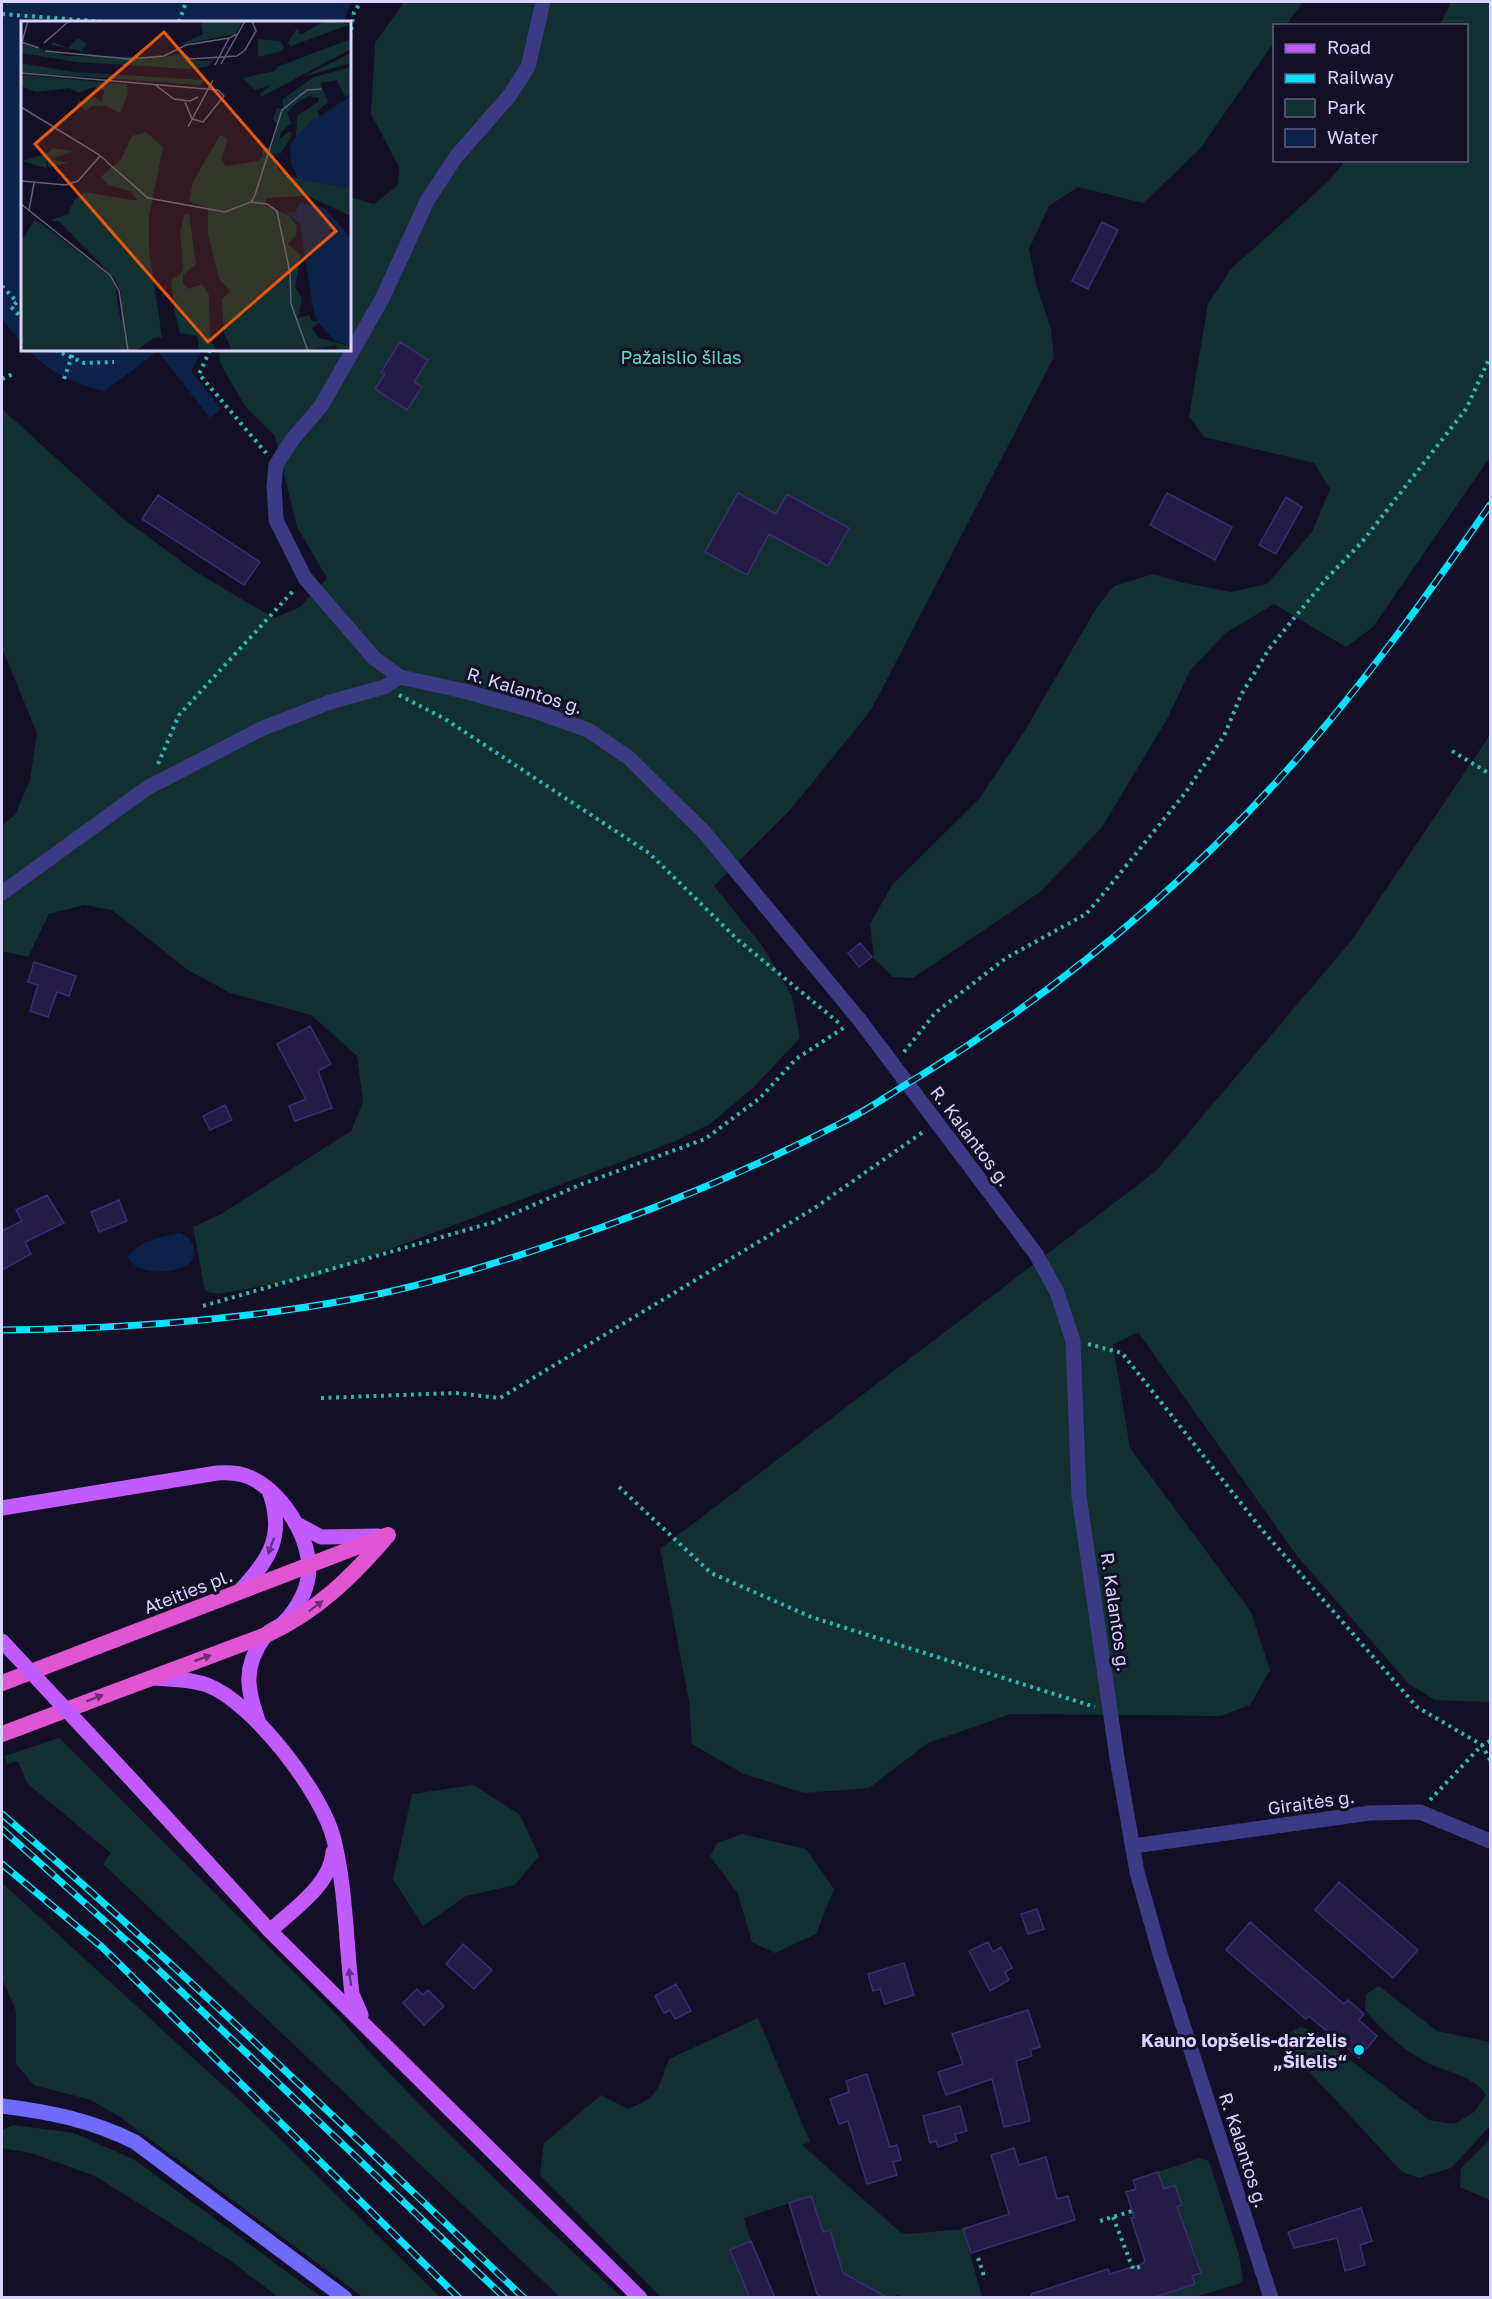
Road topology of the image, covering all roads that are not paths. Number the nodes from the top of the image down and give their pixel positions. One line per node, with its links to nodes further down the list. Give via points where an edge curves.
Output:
1 (543, 2): 2 (street, via 528,67 455,158 428,201 383,297 321,406 276,465 276,520 305,578 374,658)
2 (400, 677): 3 (street, via 384,687 330,702 261,729 147,788); 18 (street, R. Kalantos g., via 464,691 588,730 629,758 704,832 858,1018 1036,1254 1057,1292 1073,1341 1079,1496)
3 (2, 893)
4 (269, 1491): 5 (main road, via 246,1475 217,1473); 6 (main road); 9 (main road, one-way to 9, via 275,1509 274,1543 260,1569)
5 (2, 1508)
6 (295, 1523): 7 (main road, via 321,1537); 8 (main road, via 307,1550)
7 (388, 1535): 8 (highway, Ateities pl.); 10 (highway, one-way to 7, via 296,1621 330,1595)
8 (308, 1566): 9 (highway, Ateities pl.); 10 (main road, via 307,1584 298,1603 284,1622)
9 (238, 1593): 13 (highway, Ateities pl.)
10 (266, 1635): 12 (highway, one-way to 10); 14 (main road, via 248,1681 248,1694)
11 (2, 1641): 19 (main road, bridge)
12 (148, 1678): 14 (main road, via 208,1685); 15 (highway, one-way to 12)
13 (2, 1683)
14 (259, 1723): 16 (main road, via 319,1802)
15 (2, 1734)
16 (334, 1840): 19 (main road, via 327,1874); 20 (main road, one-way to 16, via 352,1994)
17 (1491, 1840): 18 (street, Giraitės g., via 1420,1812 1370,1813)
18 (1132, 1846): 24 (street, R. Kalantos g., via 1152,1927)
19 (270, 1931): 20 (main road)
20 (371, 2030): 23 (main road)
21 (2, 2106): 22 (main road, via 70,2116 135,2142)
22 (345, 2298)
23 (640, 2298)
24 (1271, 2298)

